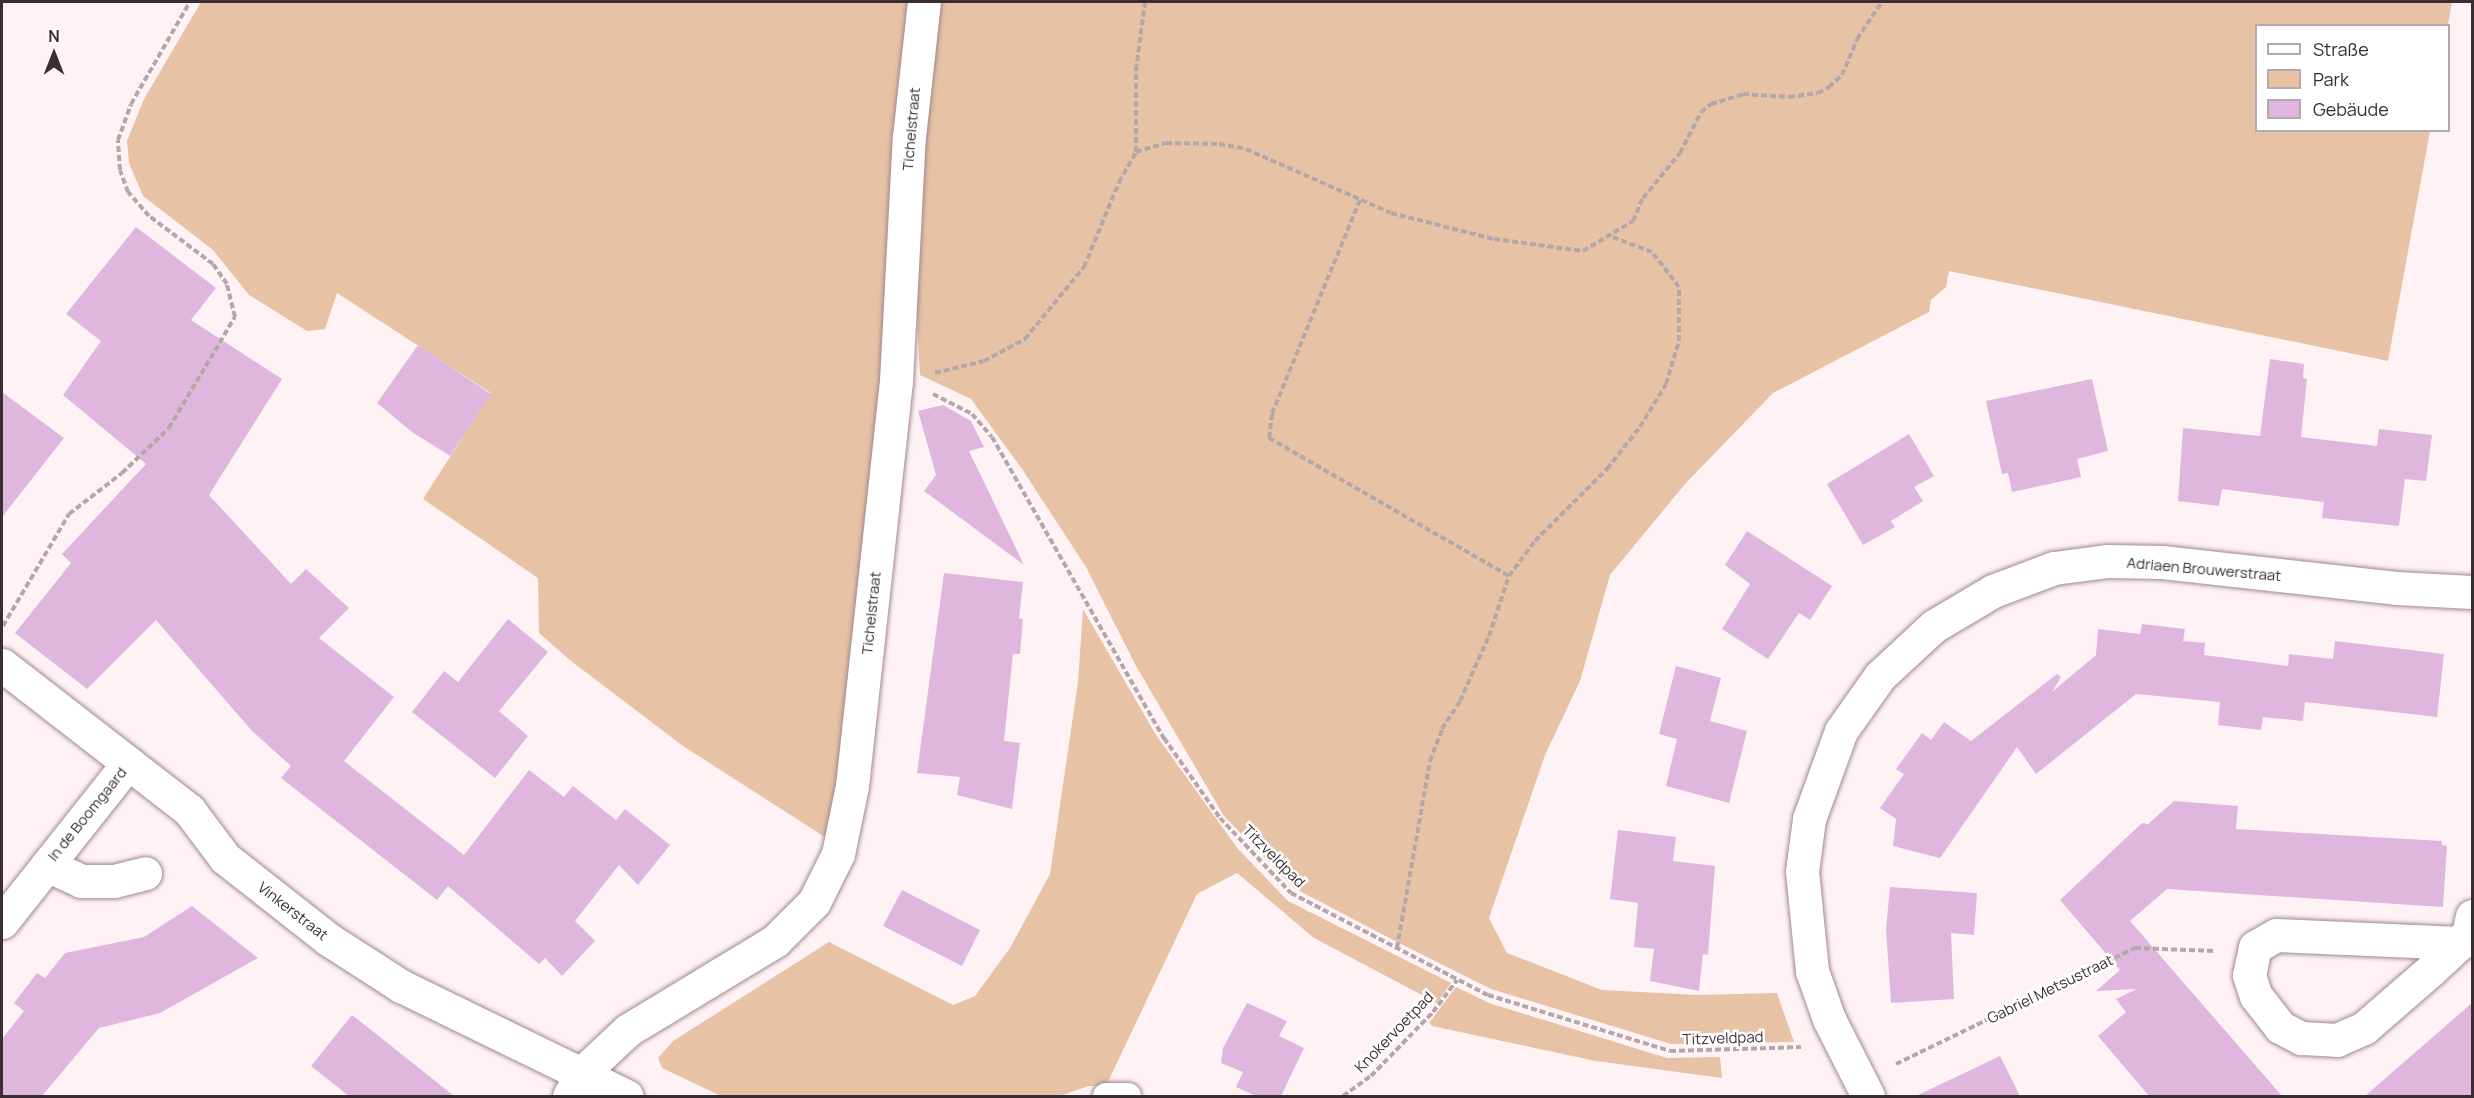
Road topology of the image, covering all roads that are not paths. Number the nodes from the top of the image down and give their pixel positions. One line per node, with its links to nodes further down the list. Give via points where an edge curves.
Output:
1 (924, 2): 9 (street, Tichelstraat, via 909,137 896,381 852,786 838,854 814,902 775,941 628,1030)
2 (2472, 592): 10 (street, Adriaen Brouwerstraat, via 2396,588 2162,562 2107,561 2054,568 1993,591 1934,626 1880,676 1841,731 1809,819 1802,871 1803,914 1812,971)
3 (2, 665): 4 (street, Vinkerstraat)
4 (128, 763): 5 (street, In de Boomgaard); 9 (street, Vinkerstraat, via 189,810 225,858 328,939 401,986)
5 (47, 865): 6 (street, In de Boomgaard, via 81,881 114,881); 7 (street, In de Boomgaard)
6 (145, 873)
7 (2, 922)
8 (2466, 930): 8 (street, via 2364,1028 2337,1040 2301,1038 2280,1027 2256,996 2249,975 2251,954 2260,942 2276,935)
9 (575, 1085): 11 (street, Vinkerstraat)
10 (1864, 1089)
11 (627, 1096)
12 (1106, 1096): 13 (lane)
13 (1128, 1096)

